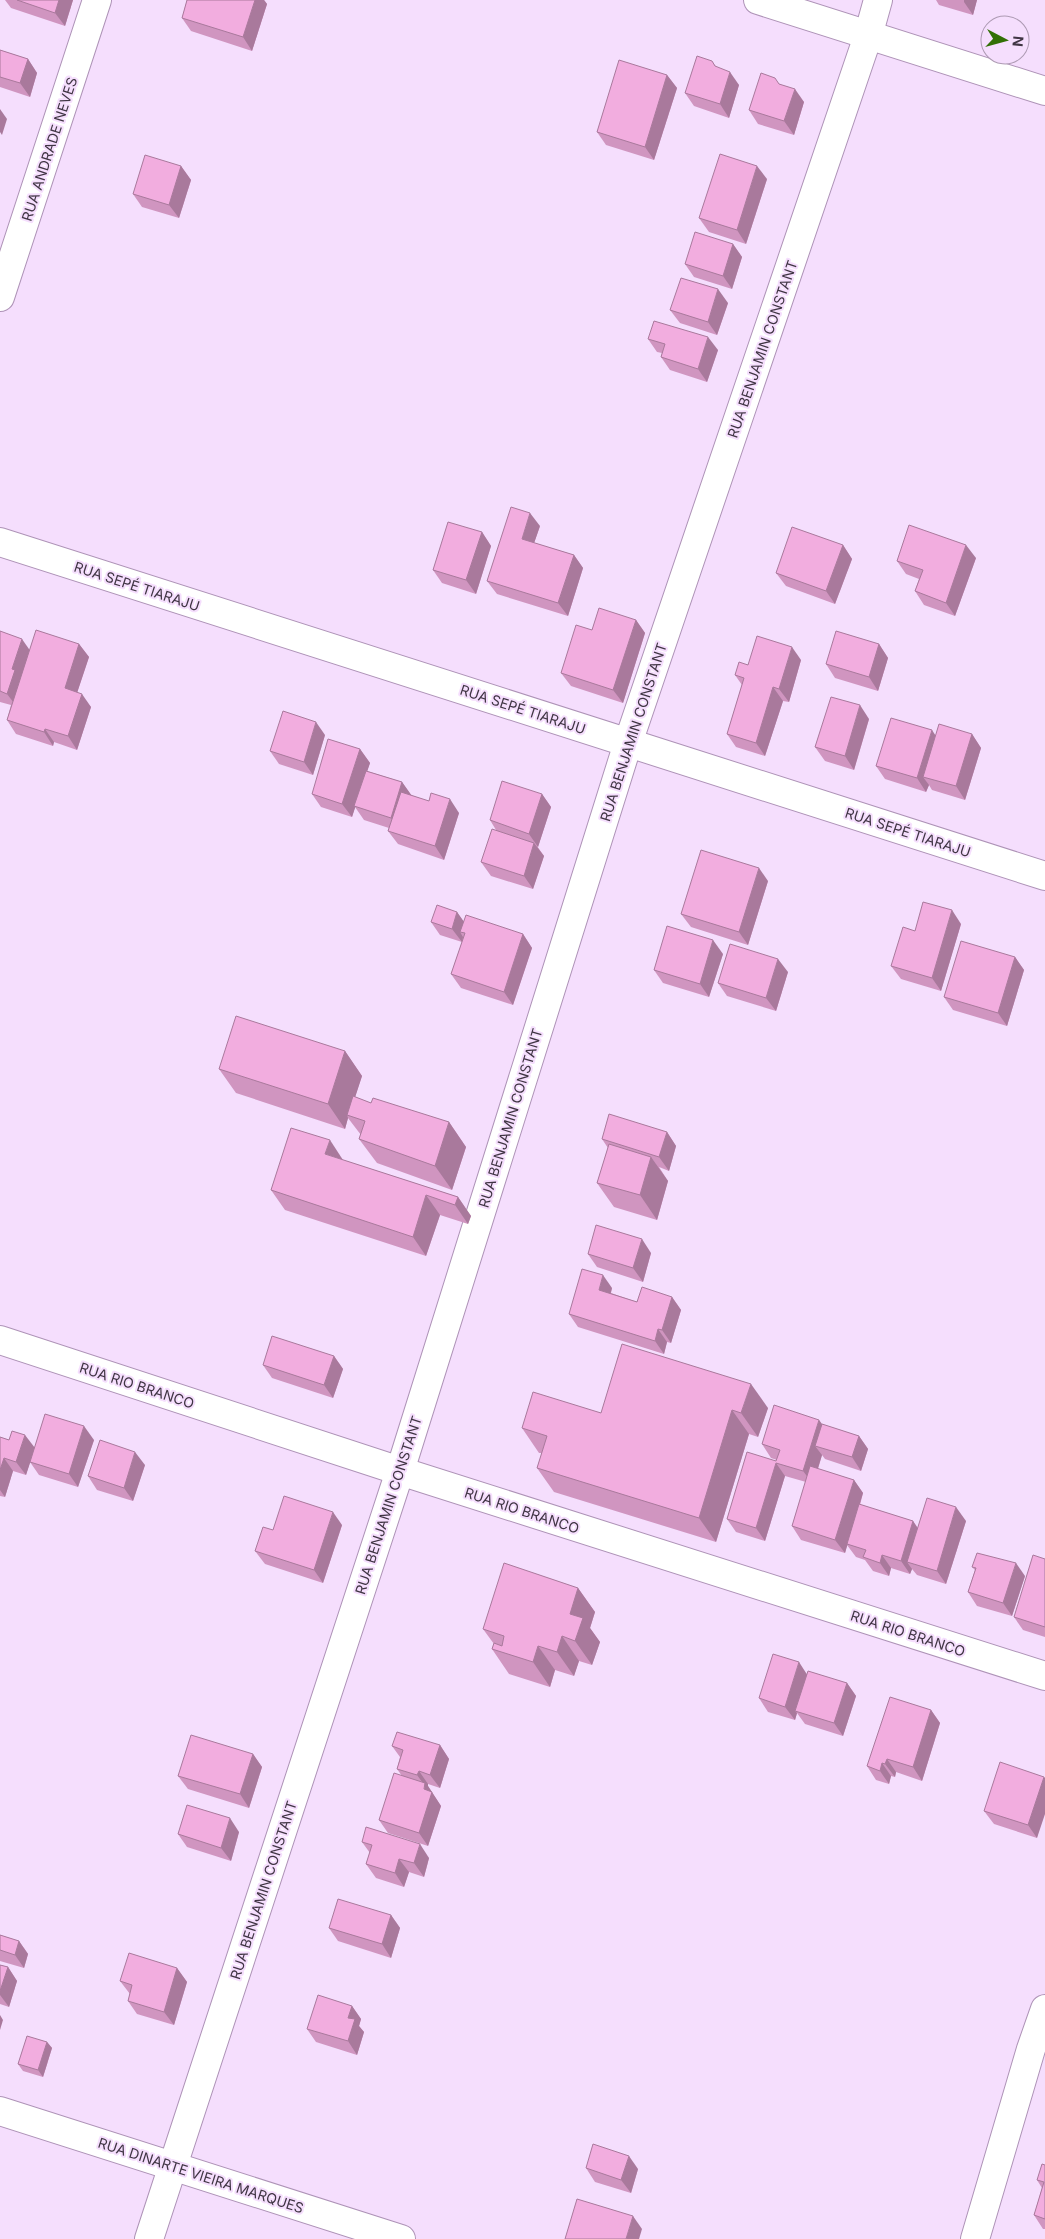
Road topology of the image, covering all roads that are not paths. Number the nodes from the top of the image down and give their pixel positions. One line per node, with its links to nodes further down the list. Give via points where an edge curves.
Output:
1 (97, 0): 6 (street, RUA ANDRADE NEVES)
2 (758, 0): 4 (street)
3 (878, 0): 4 (street, RUA BENJAMIN CONSTANT)
4 (868, 36): 5 (street); 8 (street, RUA BENJAMIN CONSTANT)
5 (1045, 91)
6 (0, 297)
7 (0, 542): 8 (street, RUA SEPÉ TIARAJU)
8 (628, 743): 9 (street, RUA SEPÉ TIARAJU); 11 (street, RUA BENJAMIN CONSTANT)
9 (1045, 876)
10 (0, 1340): 11 (street, RUA RIO BRANCO)
11 (400, 1471): 12 (street, RUA RIO BRANCO); 16 (street, RUA BENJAMIN CONSTANT)
12 (1045, 1676)
13 (1045, 2009): 14 (street)
14 (1038, 2052): 19 (street)
15 (0, 2111): 16 (street, RUA DINARTE VIEIRA MARQUES)
16 (172, 2165): 17 (street, RUA BENJAMIN CONSTANT); 18 (street, RUA DINARTE VIEIRA MARQUES)
17 (149, 2239)
18 (401, 2239)
19 (975, 2239)

